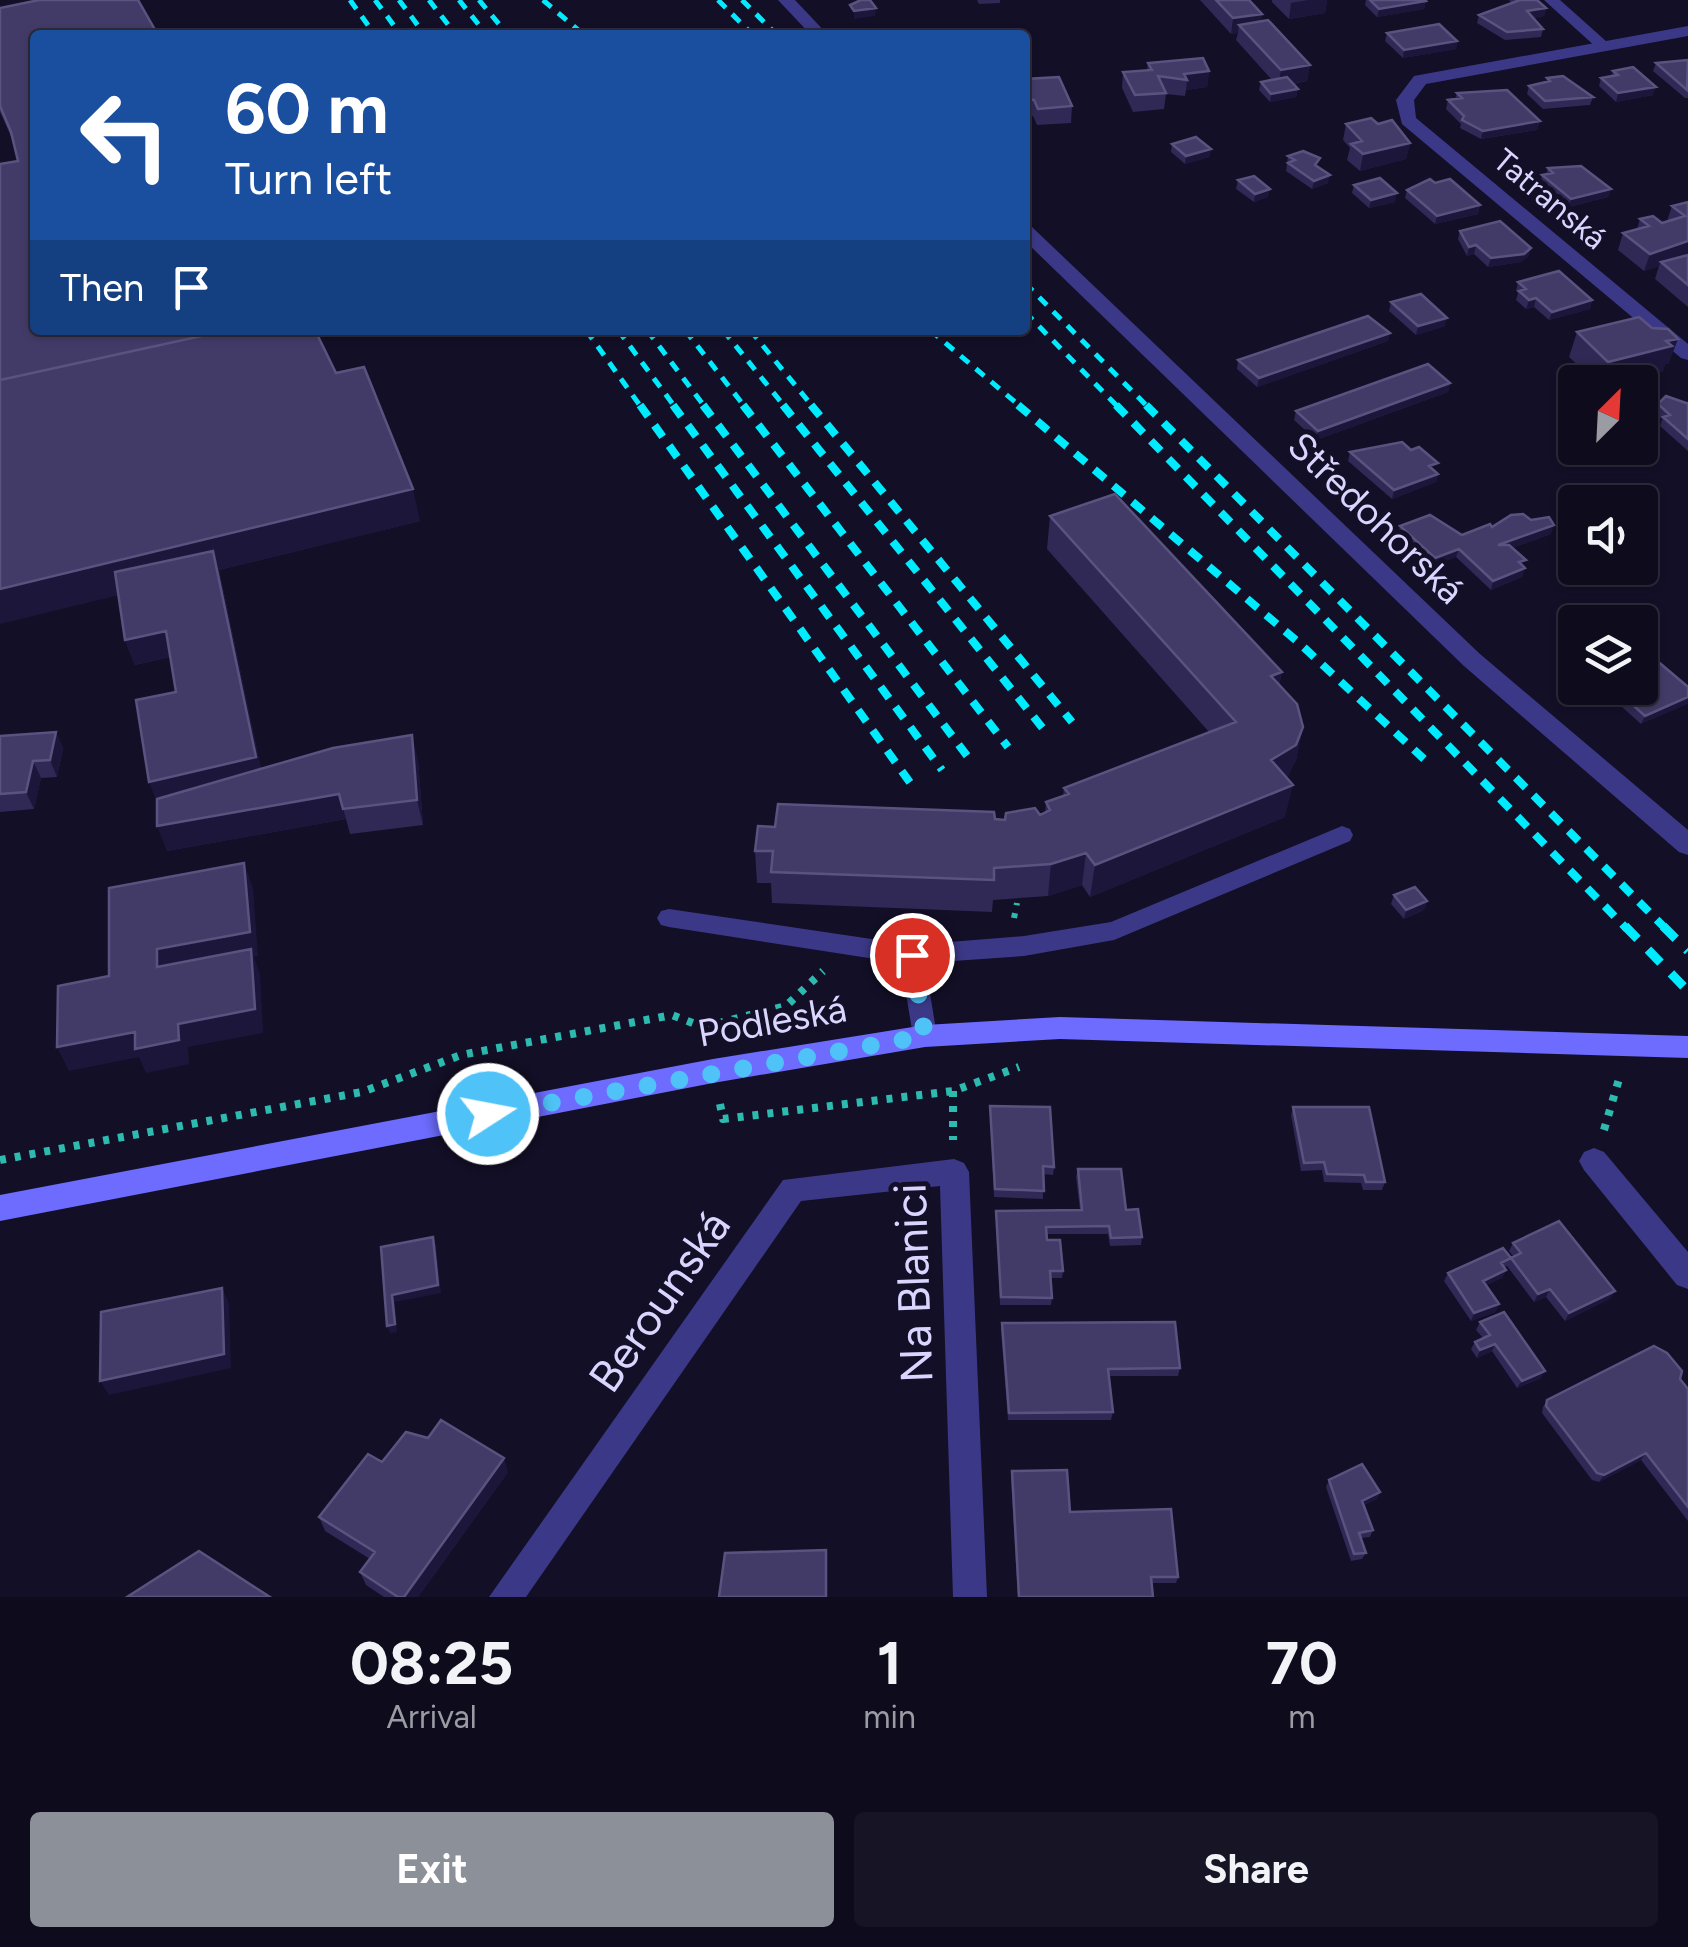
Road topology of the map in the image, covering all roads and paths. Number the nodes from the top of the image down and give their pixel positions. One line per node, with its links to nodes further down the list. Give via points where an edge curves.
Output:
1 (786, 0): 3 (street)
2 (1550, 0): 5 (lane)
3 (815, 30)
4 (1688, 32): 5 (street)
5 (1602, 45): 7 (street, Tatranská, via 1420,80 1405,100 1408,120)
6 (1030, 236): 9 (street, Středohorská, via 1472,660)
7 (1688, 354)
8 (1342, 834): 11 (lane, via 1114,931)
9 (1688, 845)
10 (669, 918): 11 (lane)
11 (912, 955): 13 (lane)
12 (672, 1015): 17 (path, via 461,1055 362,1092)
13 (925, 1036): 14 (main road, Podleská, via 1060,1028); 20 (main road, Podleská)
14 (1688, 1047)
15 (1620, 1078): 18 (path)
16 (828, 1106): 19 (path, Na Blanici, via 953,1091)
17 (0, 1160)
18 (1594, 1161): 21 (street)
19 (954, 1172): 22 (street, Berounská, via 792,1189); 23 (street, Na Blanici)
20 (0, 1208)
21 (1688, 1275)
22 (506, 1597)
23 (970, 1597)

